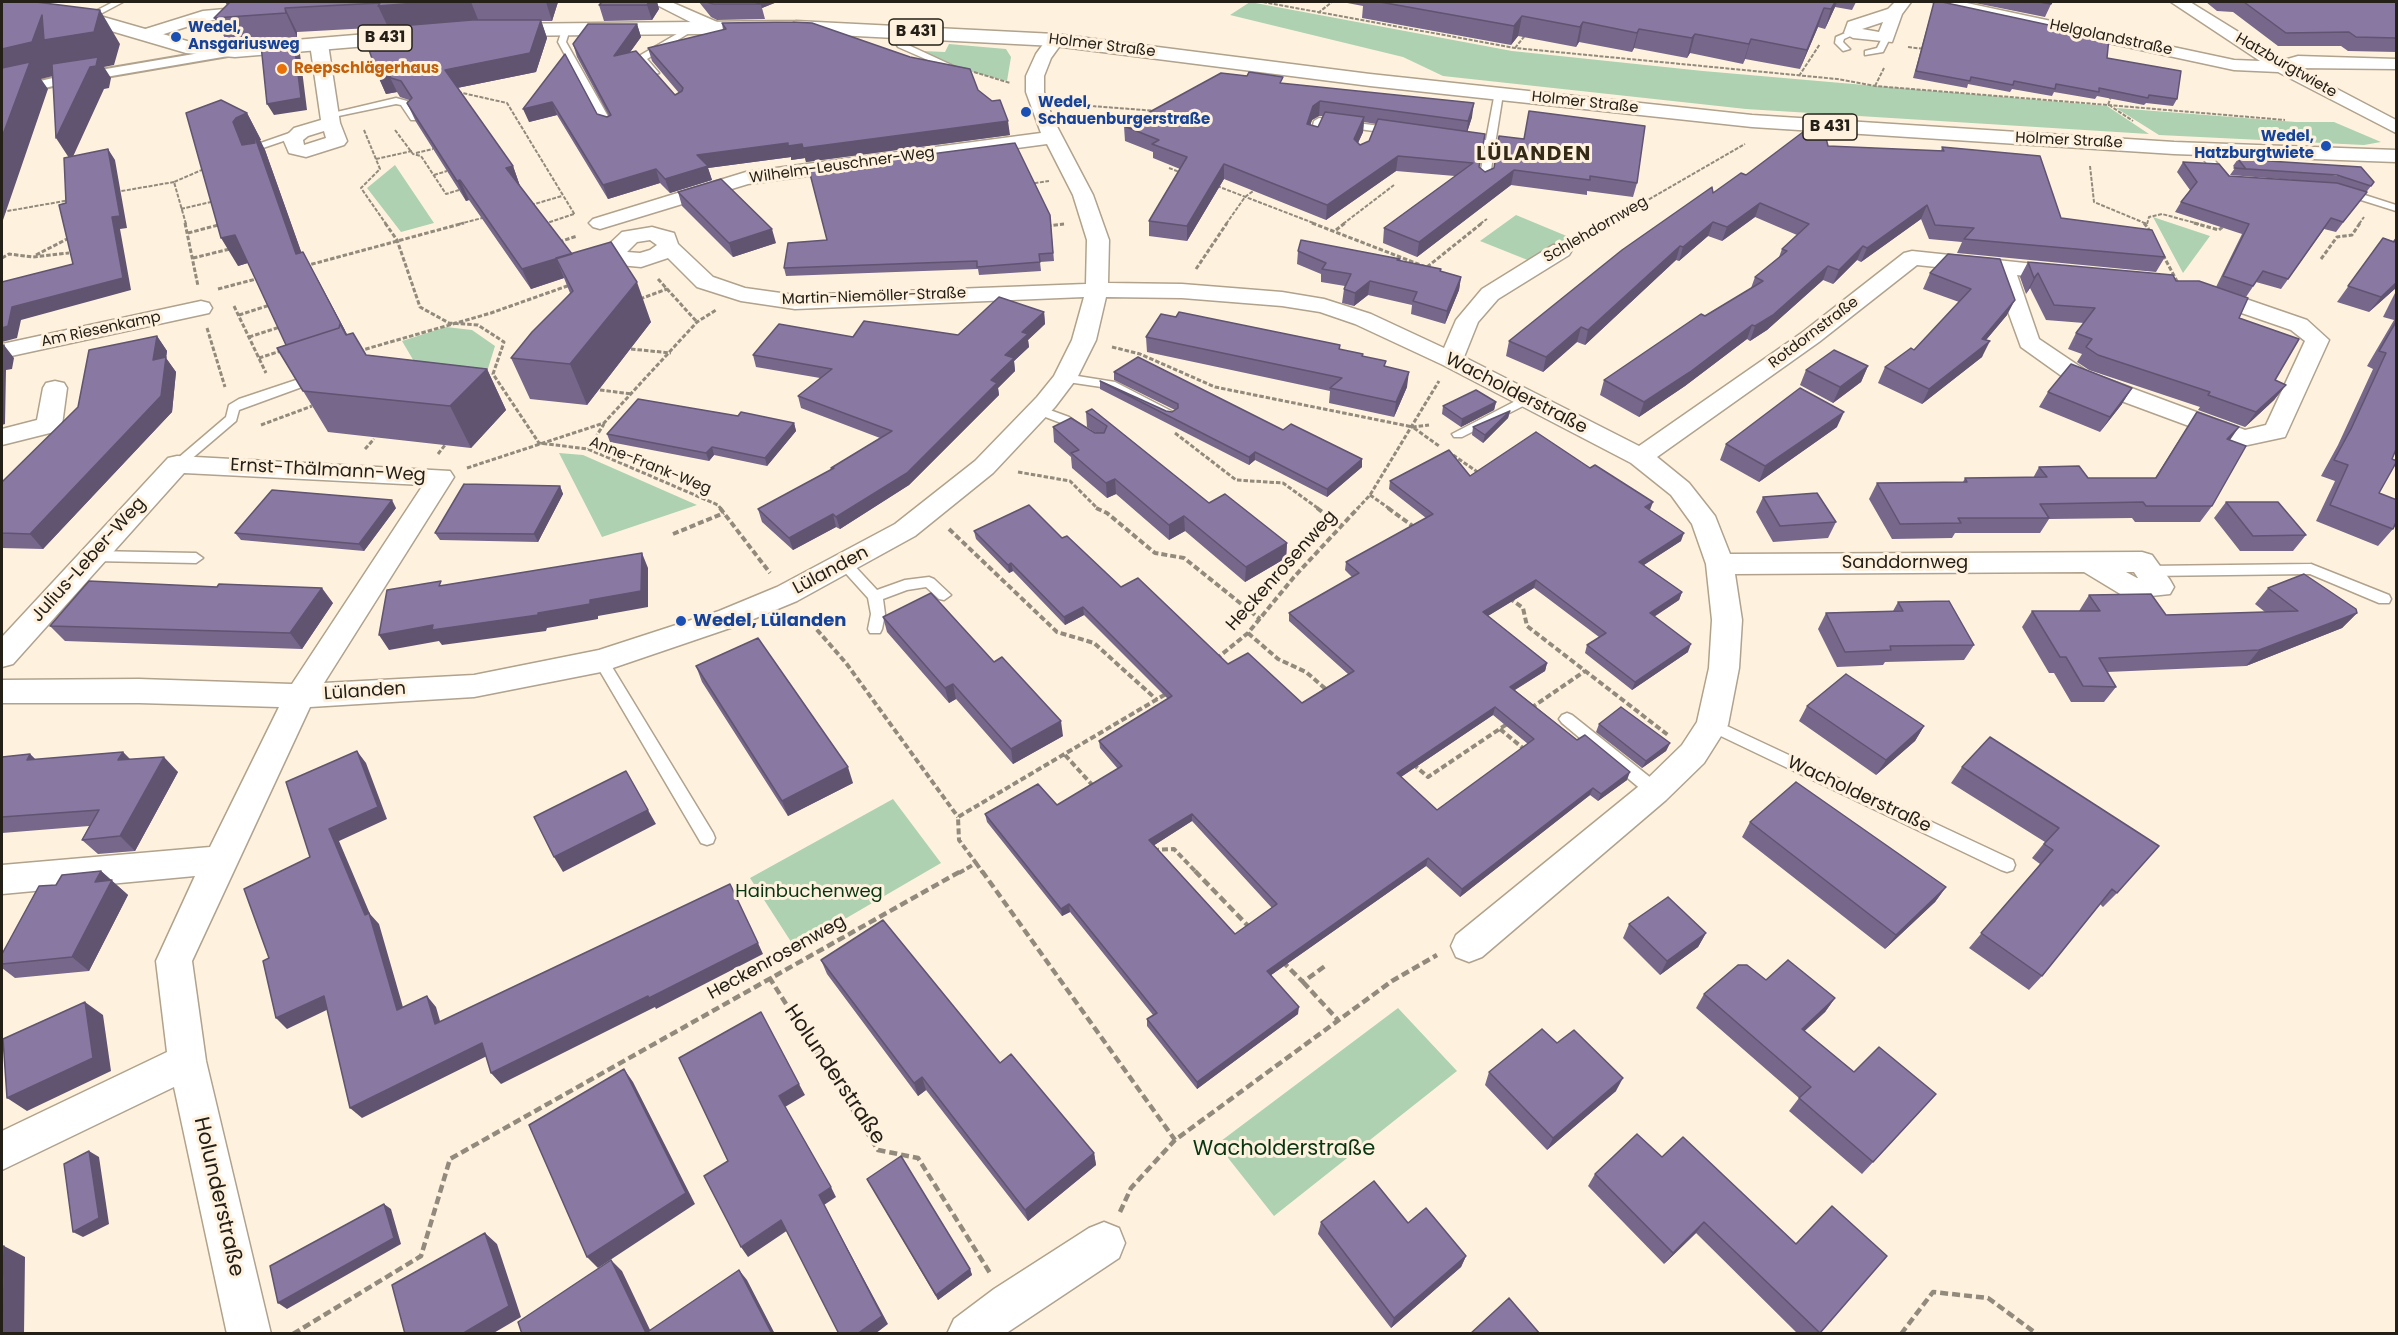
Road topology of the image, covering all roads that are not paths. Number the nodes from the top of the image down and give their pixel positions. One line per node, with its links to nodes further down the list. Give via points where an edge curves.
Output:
1 (119, 2): 8 (lane)
2 (659, 2): 9 (street)
3 (1941, 2): 22 (street, Helgolandstraße, via 2234,65)
4 (2179, 2): 22 (street, Hatzburgtwiete)
5 (1898, 7): 17 (street); 17 (street, via 1854,26 1846,40)
6 (276, 10): 14 (street, via 203,16)
7 (2, 14): 8 (main road, B 431, via 50,13)
8 (86, 18): 14 (main road, B 431)
9 (718, 29): 12 (main road, B 431); 13 (main road, Holmer Straße / B 431)
10 (479, 30): 11 (main road, B 431)
11 (566, 30): 12 (main road, B 431); 29 (lane, via 562,42)
12 (690, 30): 24 (lane, via 642,58)
13 (892, 31): 16 (main road, Holmer Straße / B 431); 23 (lane, via 902,45)
14 (145, 34): 19 (main road, B 431, via 186,47)
15 (434, 34): 18 (main road, B 431)
16 (1055, 40): 26 (main road, Holmer Straße / B 431); 33 (street, Lülanden, via 1035,76 1036,97)
17 (1885, 41): 20 (lane, via 1880,50)
18 (320, 44): 19 (main road, B 431); 28 (street)
19 (235, 51): 25 (street)
20 (1868, 53)
21 (2397, 64): 22 (street, via 2298,61)
22 (2282, 67): 30 (street, Hatzburgtwiete)
23 (956, 69)
24 (665, 85)
25 (2, 94)
26 (1498, 94): 36 (lane); 37 (main road, Holmer Straße / B 431, via 1752,121)
27 (414, 118): 28 (lane, via 404,104 396,101)
28 (330, 119): 31 (street, via 337,141 306,151 296,149 292,139)
29 (609, 127)
30 (2397, 127)
31 (302, 132): 39 (lane, via 255,148)
32 (1407, 133): 34 (lane, via 1370,132 1319,121)
33 (1053, 137): 43 (street, Wilhelm-Leuschner-Weg, via 746,178); 52 (street, Lülanden, via 1098,240)
34 (1313, 138)
35 (1454, 139): 36 (lane)
36 (1490, 144): 40 (lane)
37 (2200, 149): 38 (main road, Holmer Straße / B 431); 41 (lane, via 2227,182)
38 (2397, 156)
39 (263, 169)
40 (1484, 182)
41 (2236, 183)
42 (2332, 188): 44 (lane)
43 (649, 208): 45 (street, Wilhelm-Leuschner-Weg); 46 (street)
44 (2397, 208)
45 (600, 223)
46 (660, 240): 48 (street, via 658,255); 52 (street, Martin-Niemöller-Straße, via 705,282 741,294 795,302)
47 (1562, 250): 55 (street, Schlehdornweg, via 1490,294 1467,320)
48 (641, 260)
49 (2003, 267): 50 (street, Rotdornstraße); 51 (street, via 2029,342 2079,377 2243,438 2276,431 2317,340 2299,325); 65 (street, Rotdornstraße, via 1912,258 1811,337)
50 (2084, 275)
51 (2178, 283)
52 (1097, 290): 55 (street, Wacholderstraße, via 1182,291 1324,306 1363,318); 57 (street, Lülanden, via 1082,344)
53 (200, 301): 54 (street, Am Riesenkamp)
54 (2, 351)
55 (1451, 360): 59 (street, Wacholderstraße)
56 (326, 374): 66 (lane, via 233,408 232,418)
57 (1065, 378): 60 (street, Lülanden); 61 (lane, via 1111,385)
58 (55, 388): 63 (street, via 49,425)
59 (1527, 399): 62 (lane); 65 (street, Wacholderstraße)
60 (1039, 410): 64 (lane); 70 (street, Lülanden, via 984,467 905,530)
61 (1172, 414)
62 (1458, 434)
63 (2, 437)
64 (1092, 437)
65 (1640, 457): 71 (street, Wacholderstraße, via 1680,489 1705,522)
66 (177, 464): 67 (street, Ernst-Thälmann-Weg); 68 (street, Julius-Leber-Weg)
67 (441, 477): 80 (street, Holunderstraße)
68 (93, 556): 69 (lane); 77 (street, Julius-Leber-Weg)
69 (196, 558)
70 (845, 564): 73 (lane); 78 (street, Lülanden, via 729,618)
71 (1720, 564): 72 (street, Sanddornweg, via 2090,563 2132,588 2160,587); 82 (street, Wacholderstraße, via 1727,620 1724,668)
72 (2148, 570): 75 (lane, via 2311,569)
73 (875, 596): 74 (lane, via 905,585 929,582); 76 (lane)
74 (944, 596)
75 (2384, 599)
76 (875, 629)
77 (2, 656)
78 (601, 661): 80 (street, Lülanden, via 474,686); 84 (lane)
79 (2, 691): 80 (street, Lülanden)
80 (300, 696): 85 (street, Holunderstraße)
81 (1567, 719): 83 (lane)
82 (1712, 725): 83 (street, Wacholderstraße, via 1693,754); 86 (lane, Wacholderstraße)
83 (1655, 791): 88 (street, Wacholderstraße)
84 (707, 838)
85 (219, 860): 87 (street); 89 (street, Holunderstraße, via 174,961)
86 (2007, 865)
87 (2, 879)
88 (1469, 946)
89 (187, 1061): 90 (street); 92 (street, Holunderstraße)
90 (2, 1151)
91 (1104, 1243): 93 (street)
92 (249, 1334)
93 (969, 1334)

